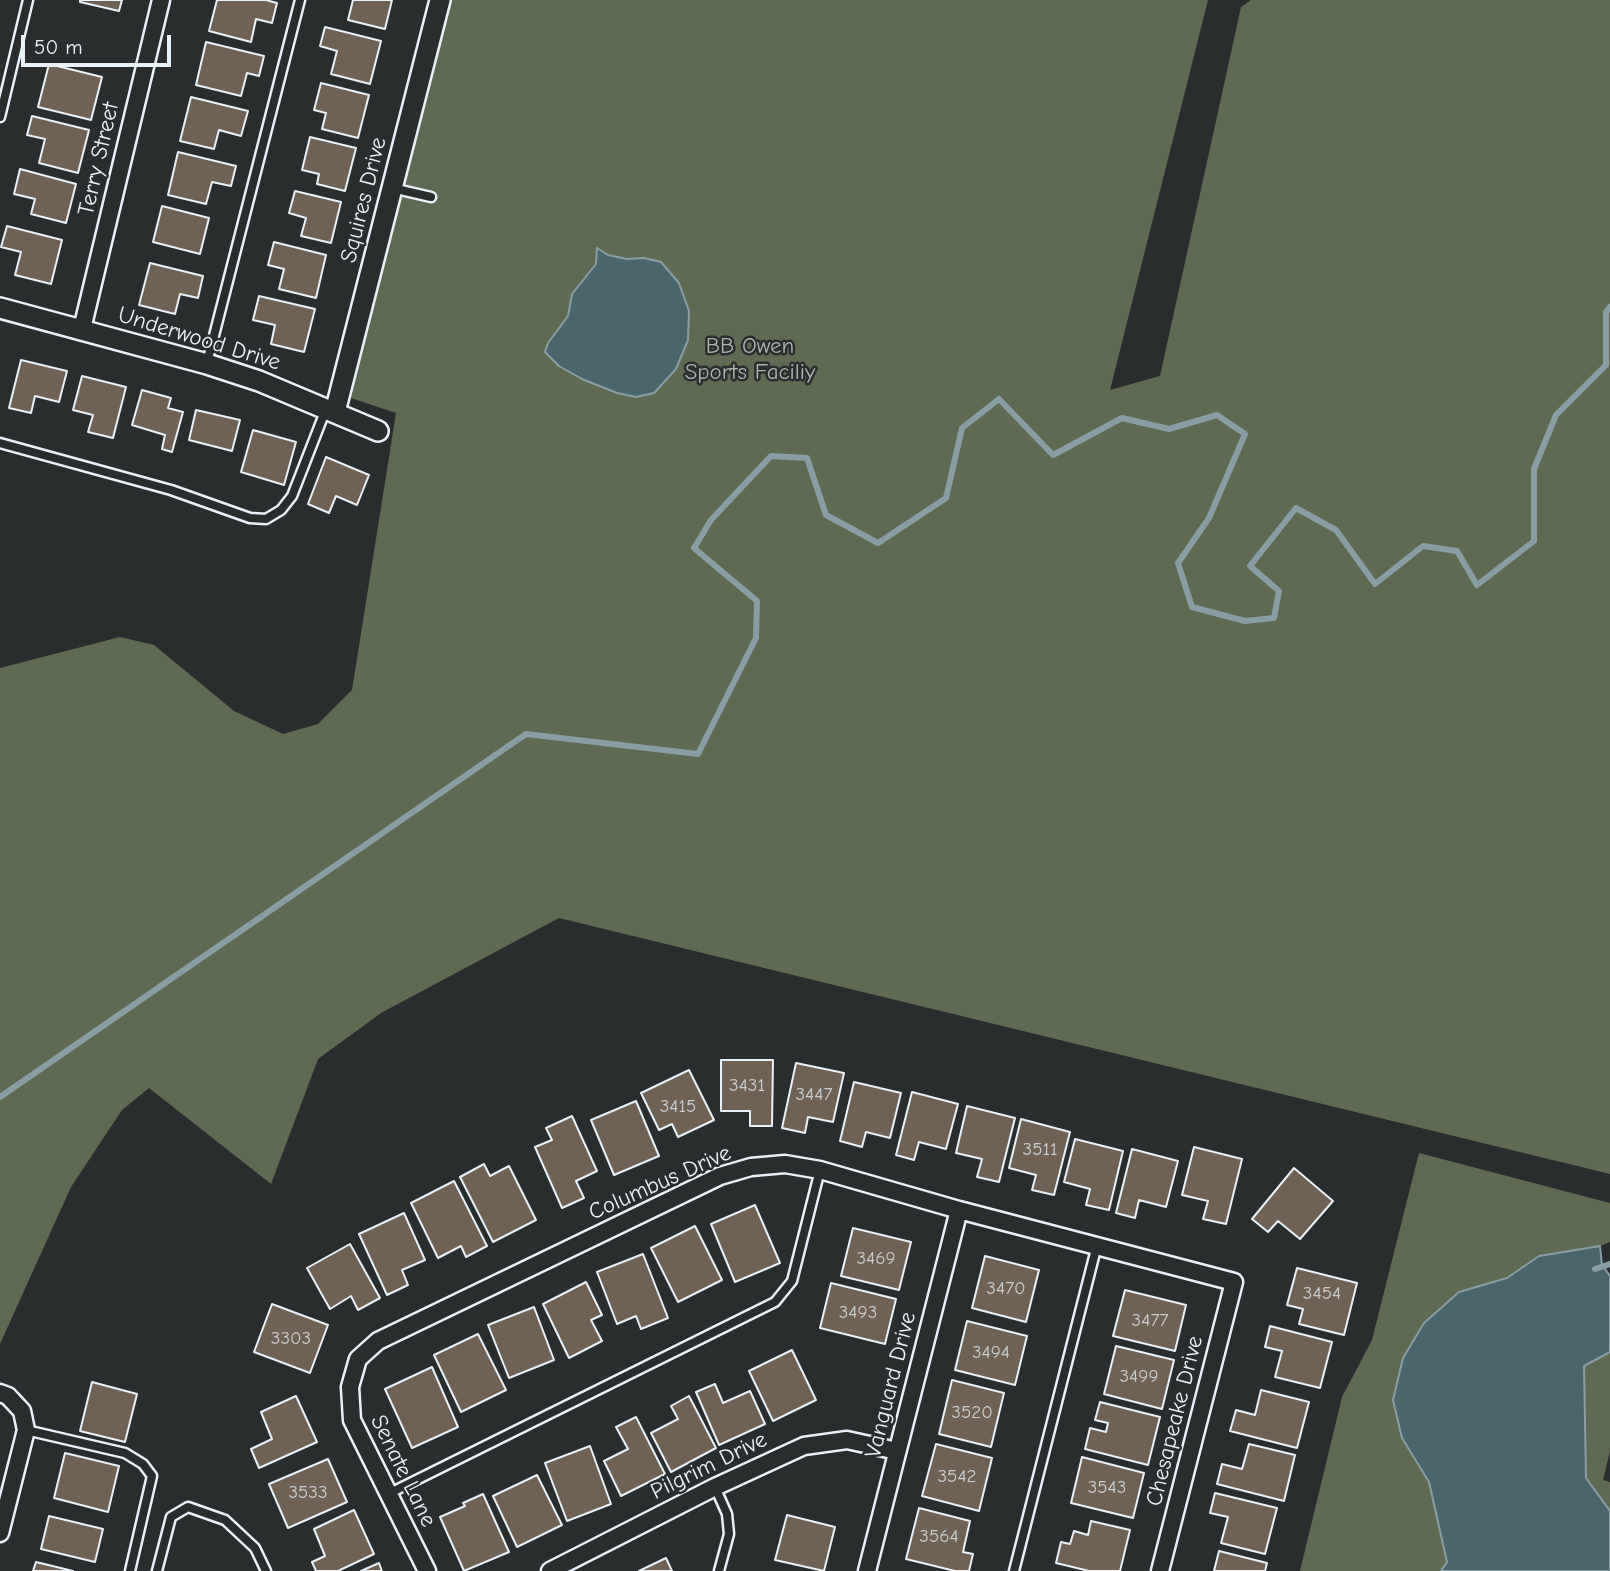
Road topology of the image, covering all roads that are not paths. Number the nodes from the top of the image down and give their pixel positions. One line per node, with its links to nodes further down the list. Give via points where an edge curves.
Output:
1 (29, 0): 5 (lane)
2 (161, 0): 9 (street, Terry Street)
3 (300, 0): 10 (lane)
4 (440, 0): 6 (street, Squires Drive)
5 (0, 117)
6 (392, 188): 7 (lane); 11 (street, Squires Drive)
7 (431, 197)
8 (0, 308): 9 (street, Underwood Drive)
9 (82, 329): 10 (street, Underwood Drive)
10 (207, 364): 11 (street, Underwood Drive)
11 (330, 410): 12 (street, Underwood Drive); 13 (lane, via 292,496 267,519 250,518 171,490)
12 (378, 431)
13 (0, 443)
14 (820, 1170): 15 (street, Columbus Drive); 18 (street, Columbus Drive, via 785,1164 720,1176 379,1341 358,1359); 23 (lane, via 792,1281 775,1302)
15 (959, 1210): 16 (street, Columbus Drive); 21 (street, Vanguard Drive)
16 (1097, 1245): 17 (street, Columbus Drive); 32 (lane)
17 (1234, 1282): 33 (street, Chesapeake Drive)
18 (351, 1387): 23 (street, Senate Lane, via 352,1420)
19 (0, 1393): 20 (street, via 22,1411)
20 (26, 1430): 24 (street); 25 (lane, via 125,1453 152,1476)
21 (897, 1451): 22 (street, Pilgrim Drive, via 847,1440 804,1446); 31 (street, Vanguard Drive)
22 (715, 1487): 29 (street, Pilgrim Drive); 30 (lane, via 727,1514 729,1534)
23 (388, 1494): 28 (street, Senate Lane)
24 (0, 1533)
25 (130, 1571)
26 (157, 1571): 27 (lane, via 171,1517 188,1507 225,1520 255,1549)
27 (266, 1571)
28 (427, 1571)
29 (550, 1571)
30 (719, 1571)
31 (867, 1571)
32 (1014, 1571)
33 (1160, 1571)

